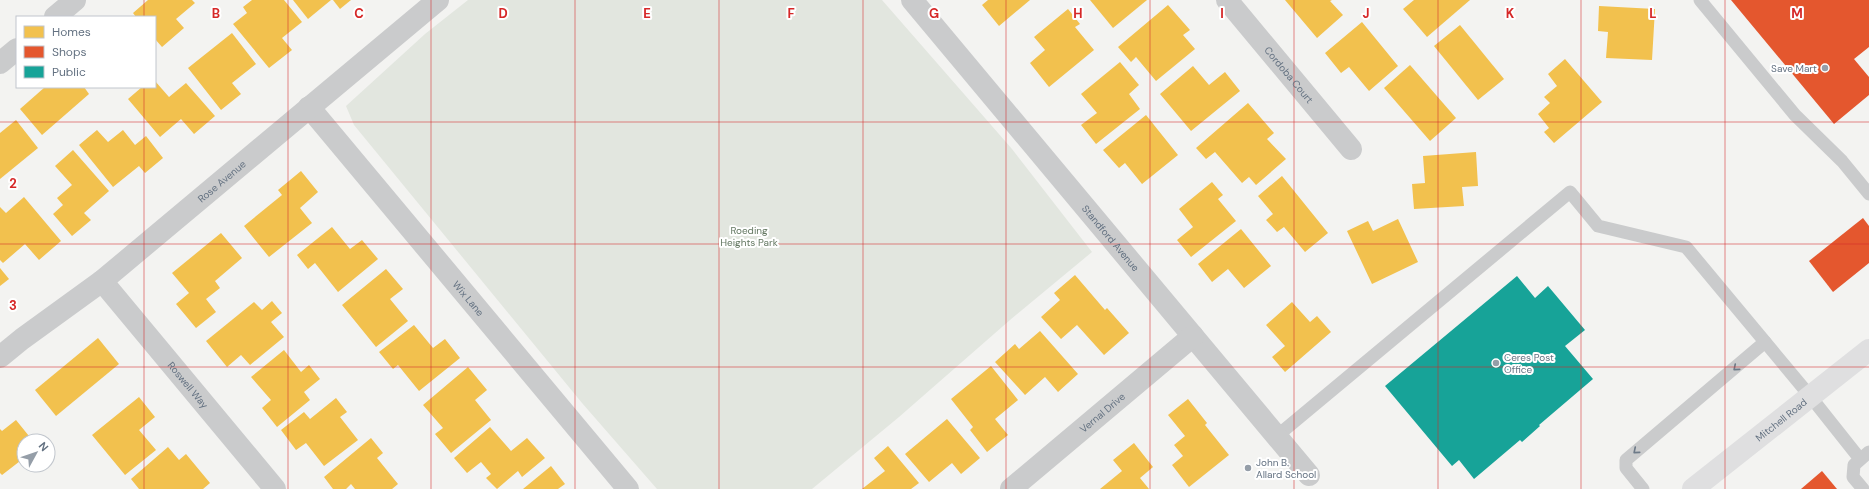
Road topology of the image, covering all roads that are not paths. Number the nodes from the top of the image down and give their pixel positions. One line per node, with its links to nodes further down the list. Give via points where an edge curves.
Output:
1 (76, 0): 6 (street)
2 (438, 0): 9 (street, Rose Avenue)
3 (912, 0): 13 (street, Standford Avenue)
4 (1227, 0): 10 (street, Cordoba Court)
5 (1700, 0): 11 (lane, via 1795,115 1842,161)
6 (56, 16)
7 (16, 50): 8 (street)
8 (0, 63)
9 (309, 107): 12 (street, Rose Avenue); 22 (street, Wix Lane)
10 (1351, 149)
11 (1869, 194)
12 (102, 281): 16 (street, Rose Avenue); 21 (street, Roswell Way)
13 (1193, 336): 18 (street, Standford Avenue); 23 (street, Vernal Drive)
14 (1765, 342): 17 (lane); 18 (lane, via 1686,247 1598,226 1570,192); 24 (lane, one-way to 24, via 1626,460 1628,470)
15 (1869, 350): 17 (street, Mitchell Road)
16 (0, 357)
17 (1810, 396): 19 (lane); 25 (street, Mitchell Road)
18 (1277, 436): 20 (street, Standford Avenue)
19 (1865, 456): 26 (lane, via 1854,465 1853,476)
20 (1309, 475)
21 (275, 489)
22 (628, 489)
23 (1011, 489)
24 (1643, 489)
25 (1693, 489)
26 (1863, 489)

